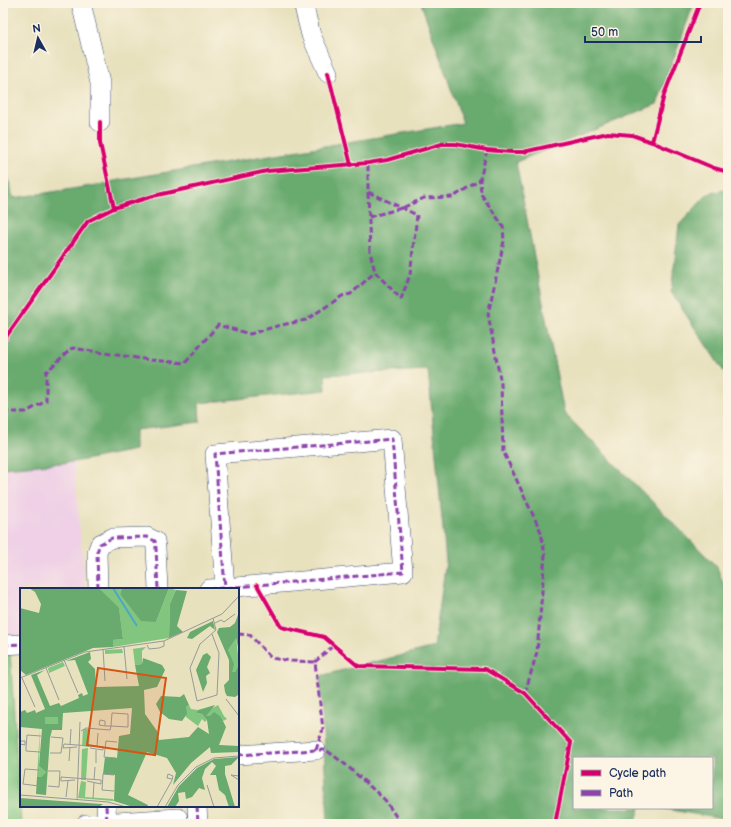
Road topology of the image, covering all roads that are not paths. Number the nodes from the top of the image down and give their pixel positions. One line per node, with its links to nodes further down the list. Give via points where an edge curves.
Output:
1 (81, 3): 4 (street, via 100,83)
2 (303, 3): 3 (street, via 311,35)
3 (328, 73)
4 (100, 122)
5 (98, 588): 6 (street, via 97,552 100,544 112,538 147,537 155,541)
6 (158, 588)
7 (219, 588): 8 (street, via 215,454 392,439 403,572)
8 (230, 588)
9 (20, 644): 10 (street)
10 (3, 645)
11 (316, 750): 12 (street)
12 (239, 755)
13 (197, 807): 17 (street)
14 (106, 814): 15 (street); 16 (street, via 178,818)
15 (86, 824)
16 (178, 824)
17 (198, 824)

